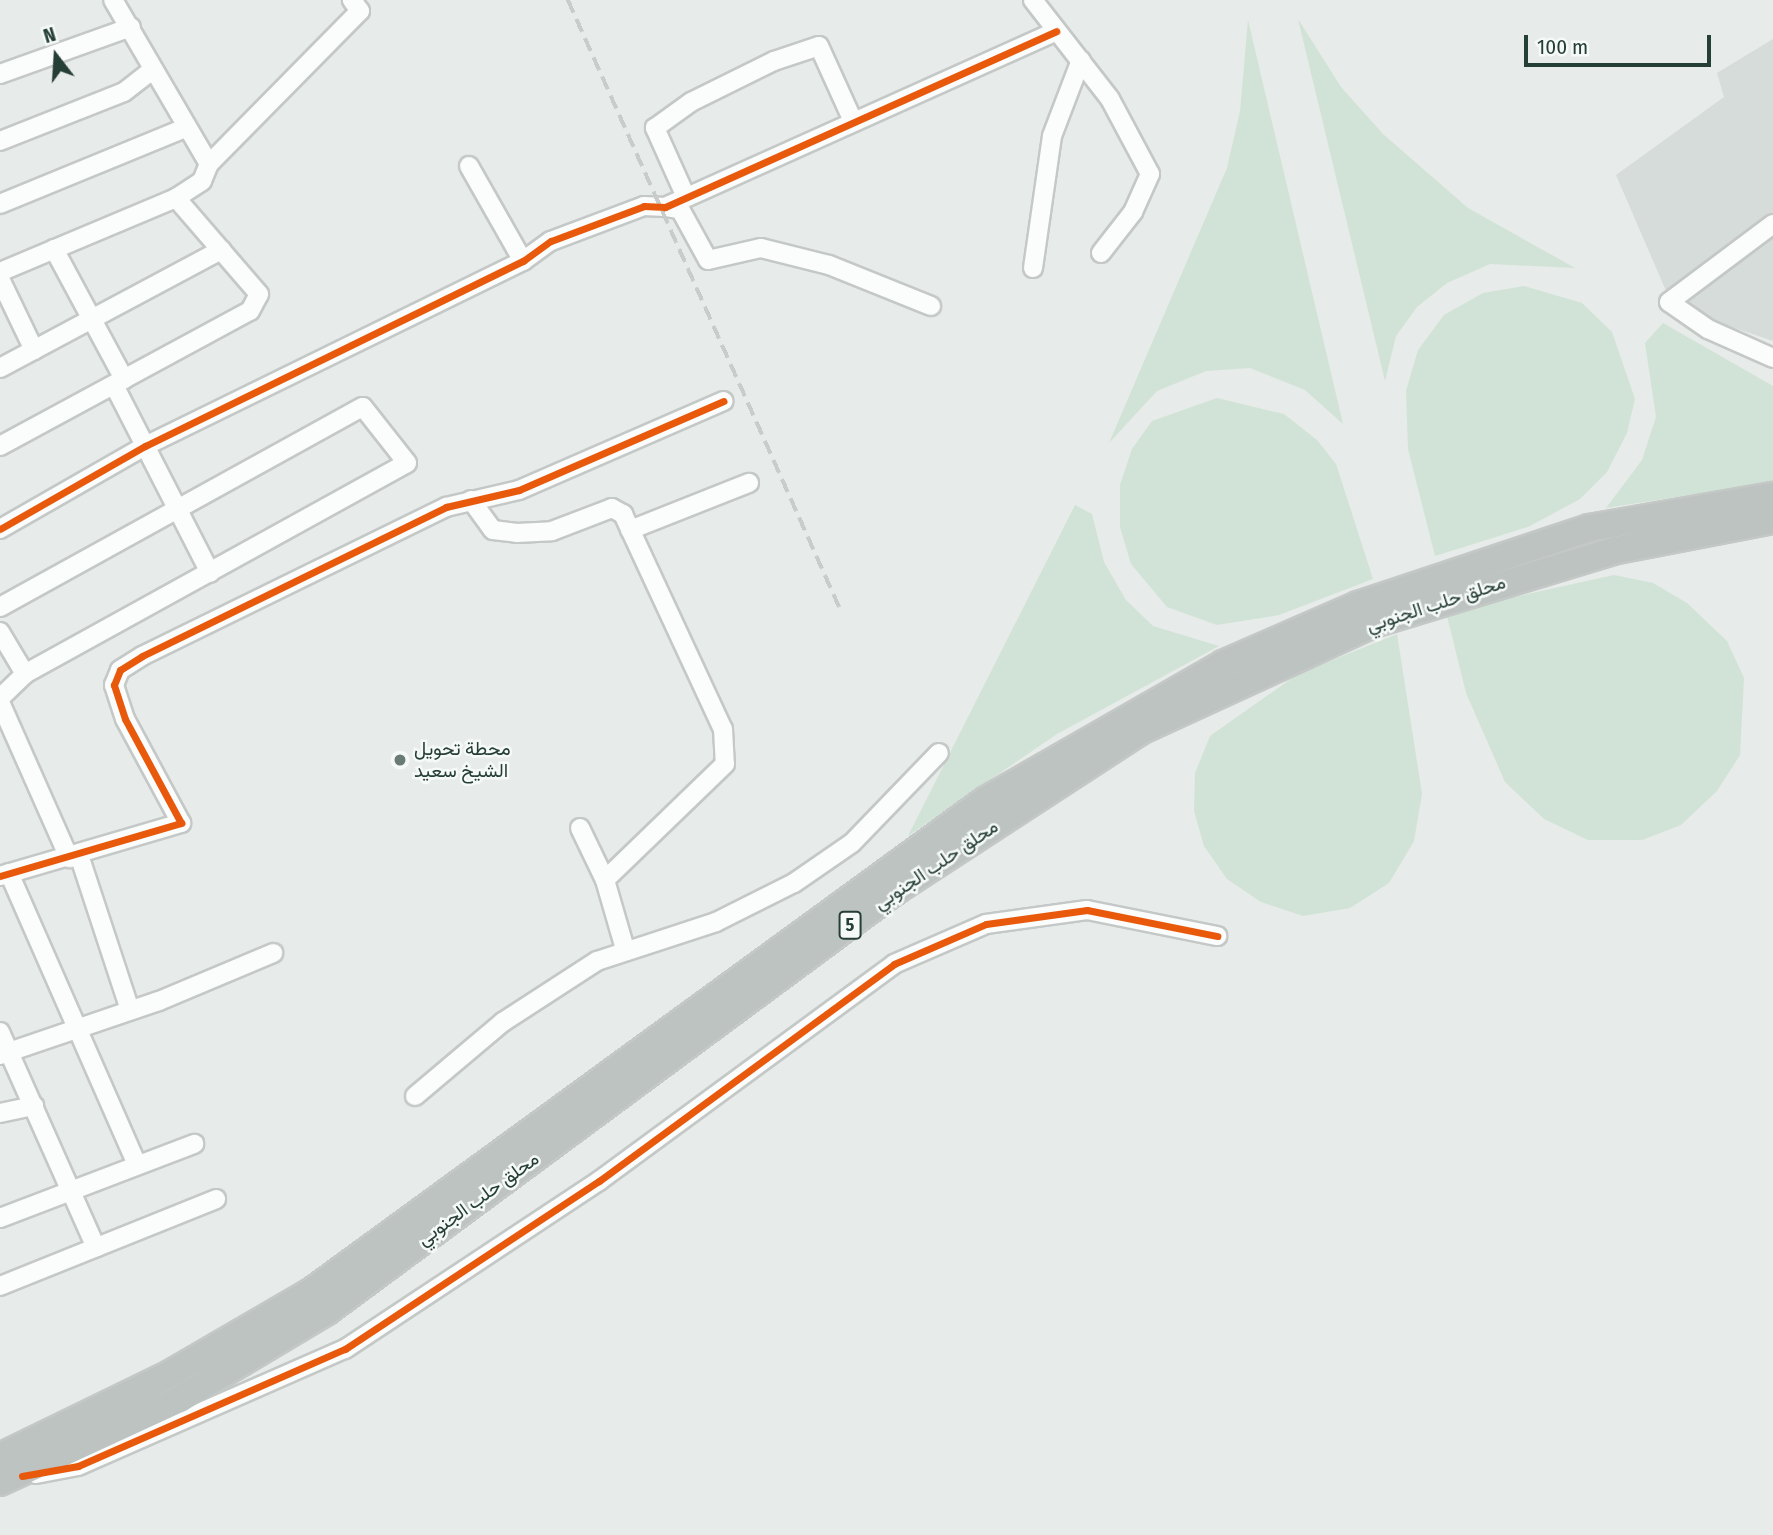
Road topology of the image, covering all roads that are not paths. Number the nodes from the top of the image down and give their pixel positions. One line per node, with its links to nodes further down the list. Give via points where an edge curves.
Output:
1 (113, 0): 4 (street)
2 (352, 0): 12 (street, via 360,11)
3 (1033, 0): 5 (street)
4 (131, 27): 7 (street); 8 (street)
5 (1056, 31): 6 (street); 9 (street)
6 (1081, 60): 21 (street, via 1110,99 1150,174 1133,212); 23 (street, via 1052,135)
7 (151, 71): 10 (street); 11 (street, via 124,92)
8 (0, 74)
9 (853, 121): 14 (street); 14 (street, via 818,46 774,61 691,102 655,128)
10 (185, 128): 12 (street); 16 (street)
11 (0, 141)
12 (209, 164): 15 (street, via 202,181)
13 (469, 166): 22 (street)
14 (686, 197): 17 (street)
15 (176, 198): 19 (street); 20 (street)
16 (0, 204)
17 (665, 207): 22 (street, via 644,206 551,241); 26 (street, via 680,209 708,260 761,248 829,265)
18 (1773, 224): 29 (street, via 1669,302)
19 (54, 249): 24 (street); 27 (street)
20 (221, 250): 27 (street); 31 (street, via 260,294 250,311)
21 (1101, 253)
22 (523, 261): 34 (street)
23 (1033, 268)
24 (0, 272)
25 (0, 279): 28 (street)
26 (931, 306)
27 (92, 318): 28 (street); 31 (street)
28 (34, 350): 30 (street)
29 (1773, 358)
30 (0, 368)
31 (119, 382): 33 (street); 34 (street)
32 (724, 401): 37 (street, via 519,489)
33 (0, 446)
34 (145, 446): 38 (street); 40 (street)
35 (749, 483): 41 (street)
36 (1773, 496): 69 (highway, محلق حلب الجنوبي / 5, via 1589,528 1490,558 1358,605 1212,670 986,800 311,1292 170,1374)
37 (471, 500): 41 (street, via 493,530 552,531 612,508); 49 (street, via 120,670 114,685 125,719 181,823)
38 (178, 510): 42 (street); 42 (street, via 363,407 407,463); 43 (street)
39 (1773, 520): 70 (highway, محلق حلب الجنوبي / 5, via 1617,550 1373,624 1140,732 898,890 327,1311 180,1399)
40 (0, 529)
41 (630, 530): 51 (street, via 708,690 723,729 725,764)
42 (210, 573): 45 (street)
43 (0, 607)
44 (0, 632): 45 (street)
45 (25, 674): 46 (street)
46 (0, 700): 49 (street)
47 (939, 753): 53 (street, via 852,843 794,883 716,922)
48 (580, 828): 51 (street)
49 (74, 857): 50 (street); 55 (street)
50 (4, 875): 56 (street)
51 (605, 880): 53 (street)
52 (1217, 936): 70 (street, via 1087,910 986,924 894,964 599,1181 345,1349 78,1466)
53 (625, 949): 59 (street, via 503,1022)
54 (273, 953): 55 (street)
55 (129, 1007): 56 (street)
56 (76, 1026): 58 (street); 63 (street)
57 (0, 1032): 58 (street)
58 (4, 1053): 60 (street)
59 (415, 1096)
60 (34, 1105): 61 (street); 64 (street)
61 (0, 1113)
62 (194, 1144): 63 (street)
63 (137, 1165): 64 (street)
64 (73, 1191): 66 (street); 67 (street)
65 (216, 1199): 67 (street)
66 (1, 1215)
67 (96, 1248): 68 (street)
68 (0, 1286)
69 (0, 1457)
70 (11, 1479)

